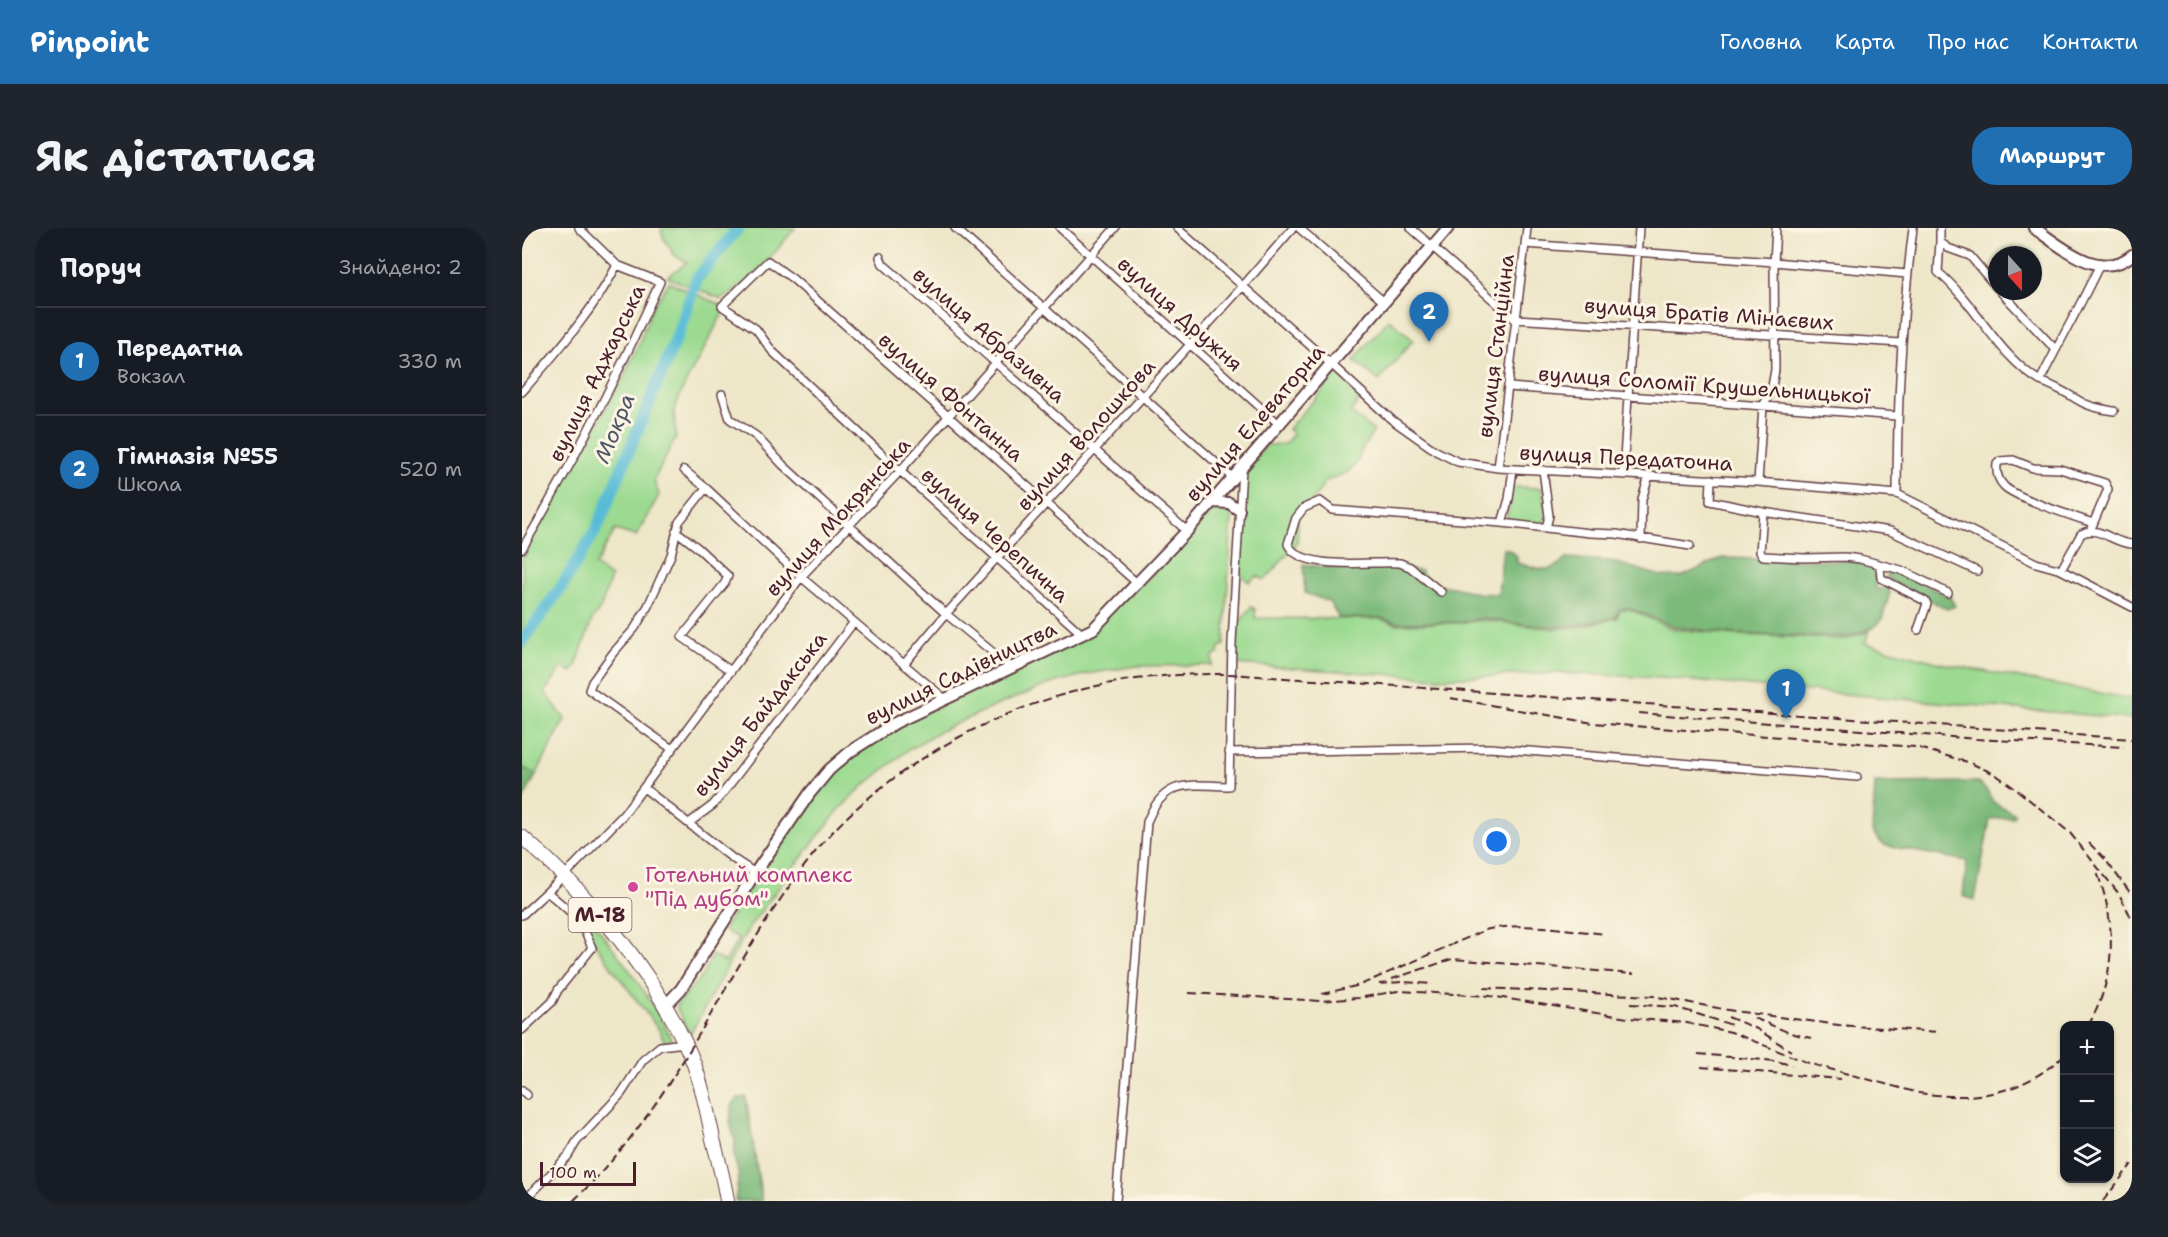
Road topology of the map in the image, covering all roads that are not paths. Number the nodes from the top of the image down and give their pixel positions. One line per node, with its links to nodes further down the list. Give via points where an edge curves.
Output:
1 (579, 228): 25 (street)
2 (955, 228): 32 (street)
3 (1060, 228): 21 (street, вулиця Дружня)
4 (1115, 228): 21 (street, вулиця Мокрянська)
5 (1177, 228): 29 (street, вулиця Передаточна)
6 (1293, 228): 29 (street, вулиця Волошкова)
7 (1299, 228): 31 (street)
8 (1411, 228): 18 (street)
9 (1448, 228): 18 (street, вулиця Елеваторна)
10 (1527, 228): 17 (street, вулиця Станційна)
11 (1639, 228): 19 (street)
12 (1776, 228): 24 (street)
13 (1913, 228): 27 (street)
14 (1940, 228): 16 (street)
15 (2034, 228): 26 (street)
16 (1940, 242): 28 (street, via 1970,256); 41 (street, via 1938,272 1956,288 2005,349)
17 (1525, 244): 19 (street); 33 (street, вулиця Станційна)
18 (1432, 246): 31 (street, вулиця Елеваторна); 33 (street)
19 (1637, 252): 24 (street); 34 (street)
20 (2132, 255): 26 (street)
21 (1091, 256): 32 (street, вулиця Мокрянська); 37 (street, вулиця Дружня)
22 (880, 257): 39 (street, вулиця Абразивна, via 883,264)
23 (768, 261): 50 (street, вулиця Фонтанна); 58 (street, вулиця Черепична, via 723,306 756,329 772,351)
24 (1774, 262): 27 (street); 35 (street)
25 (617, 265): 43 (street, via 561,346); 80 (street, вулиця Аджарська, via 660,282 620,370)
26 (2099, 266): 38 (street)
27 (1907, 274): 36 (street)
28 (1988, 278)
29 (1243, 286): 37 (street, вулиця Волошкова); 40 (street, вулиця Передаточна)
30 (2008, 300): 38 (street)
31 (1384, 302): 40 (street, вулиця Елеваторна)
32 (1043, 308): 39 (street, вулиця Мокрянська); 45 (street)
33 (1515, 319): 34 (street, вулиця Братів Мінаєвих); 42 (street, вулиця Станційна)
34 (1632, 325): 35 (street, вулиця Братів Мінаєвих); 46 (street)
35 (1774, 334): 36 (street, вулиця Братів Мінаєвих); 47 (street, via 1773,382)
36 (1901, 343): 49 (street)
37 (1189, 344): 45 (street, вулиця Волошкова); 51 (street, вулиця Дружня)
38 (2055, 349): 41 (street)
39 (996, 363): 50 (street, вулиця Мокрянська); 52 (street, вулиця Абразивна)
40 (1331, 364): 51 (street, вулиця Елеваторна); 54 (street, вулиця Передаточна, via 1392,420 1436,451 1458,462)
41 (2040, 381): 48 (street, via 2091,406)
42 (1508, 387): 46 (street, вулиця Соломії Крушельницької); 54 (street, вулиця Станційна)
43 (522, 392)
44 (722, 394): 72 (street, via 729,419 756,436)
45 (1142, 396): 52 (street, вулиця Волошкова); 61 (street)
46 (1628, 396): 47 (street, вулиця Соломії Крушельницької); 59 (street)
47 (1763, 406): 49 (street, вулиця Соломії Крушельницької); 63 (street)
48 (2114, 411)
49 (1897, 416): 65 (street)
50 (949, 417): 58 (street, вулиця Мокрянська); 67 (street, вулиця Фонтанна)
51 (1279, 424): 53 (street, вулиця Елеваторна)
52 (1094, 450): 67 (street, вулиця Волошкова); 75 (street, вулиця Абразивна)
53 (1242, 467): 61 (street, вулиця Елеваторна); 68 (street)
54 (1498, 468): 55 (street, вулиця Передаточна)
55 (1513, 469): 57 (street, вулиця Передаточна); 71 (street)
56 (684, 470): 64 (street)
57 (1543, 470): 59 (street, вулиця Передаточна); 73 (street, via 1549,516)
58 (900, 471): 72 (street, вулиця Мокрянська); 81 (street, вулиця Черепична)
59 (1623, 474): 60 (street, вулиця Передаточна)
60 (1649, 476): 62 (street, вулиця Передаточна); 77 (street, via 1642,499)
61 (1233, 478): 66 (street, вулиця Елеваторна)
62 (1711, 479): 63 (street, вулиця Передаточна); 69 (street, via 1710,501)
63 (1758, 482): 65 (street, вулиця Передаточна)
64 (706, 488): 74 (street); 85 (street)
65 (1897, 494): 83 (street, вулиця Передаточна, via 2036,563)
66 (1212, 502): 68 (street, via 1229,503); 75 (street, вулиця Елеваторна)
67 (1046, 503): 81 (street, вулиця Волошкова); 86 (street, вулиця Фонтанна)
68 (1239, 510): 99 (street)
69 (1763, 512): 82 (street, via 1763,556 1845,557); 84 (street, via 1890,531)
70 (2093, 522): 70 (street, via 2016,494 2003,486 1996,464 2013,460 2105,483 2108,489); 76 (street)
71 (1502, 523): 73 (street); 87 (street, via 1332,510 1320,501 1304,508 1296,518 1288,544 1298,557 1327,563 1400,563)
72 (849, 526): 85 (street, вулиця Мокрянська); 90 (street)
73 (1546, 528): 77 (street)
74 (676, 531): 96 (street, via 728,576 682,638); 98 (street, via 671,555 648,606 589,690)
75 (1187, 531): 86 (street, вулиця Елеваторна)
76 (2090, 531): 78 (street); 83 (street, via 2081,534)
77 (1641, 539): 79 (street)
78 (2130, 545)
79 (1690, 546)
80 (522, 549)
81 (998, 558): 90 (street, вулиця Волошкова); 93 (street, вулиця Черепична)
82 (1880, 566): 88 (street, via 1901,570); 92 (street, via 1881,579 1925,601 1927,608)
83 (2061, 570): 89 (street, вулиця Передаточна)
84 (1977, 571)
85 (801, 577): 91 (street); 96 (street, вулиця Мокрянська)
86 (1138, 584): 93 (street, вулиця Елеваторна)
87 (1441, 592)
88 (1948, 593)
89 (2132, 607)
90 (946, 614): 94 (street, вулиця Волошкова); 95 (street)
91 (854, 622): 94 (street); 102 (street, вулиця Байдакська, via 727,788)
92 (1918, 630)
93 (1083, 635): 95 (street, вулиця Садівництва)
94 (904, 664): 97 (street)
95 (1012, 668): 97 (street, вулиця Садівництва)
96 (731, 671): 98 (street, вулиця Мокрянська)
97 (945, 699): 104 (street, вулиця Садівництва, via 871,736 829,770)
98 (672, 749): 101 (street, вулиця Мокрянська)
99 (1229, 752): 100 (street, via 1490,748); 113 (street, via 1228,786 1180,785 1166,792 1151,810 1147,822)
100 (1857, 777)
101 (644, 788): 102 (street); 105 (street, вулиця Мокрянська)
102 (689, 823): 104 (street)
103 (522, 837): 105 (highway, М-18)
104 (755, 873): 108 (street, вулиця Садівництва, via 681,988)
105 (565, 875): 106 (street, вулиця Мокрянська); 108 (highway, М-18, via 616,933)
106 (547, 892): 107 (street, вулиця Мокрянська); 109 (street, via 577,917 592,948 552,1002)
107 (522, 915)
108 (665, 1006): 110 (highway, М-18)
109 (522, 1030)
110 (686, 1043): 111 (street, via 660,1046 643,1060 621,1094); 112 (highway, М-18, via 697,1071)
111 (524, 1201)
112 (727, 1201)
113 (1116, 1201)

